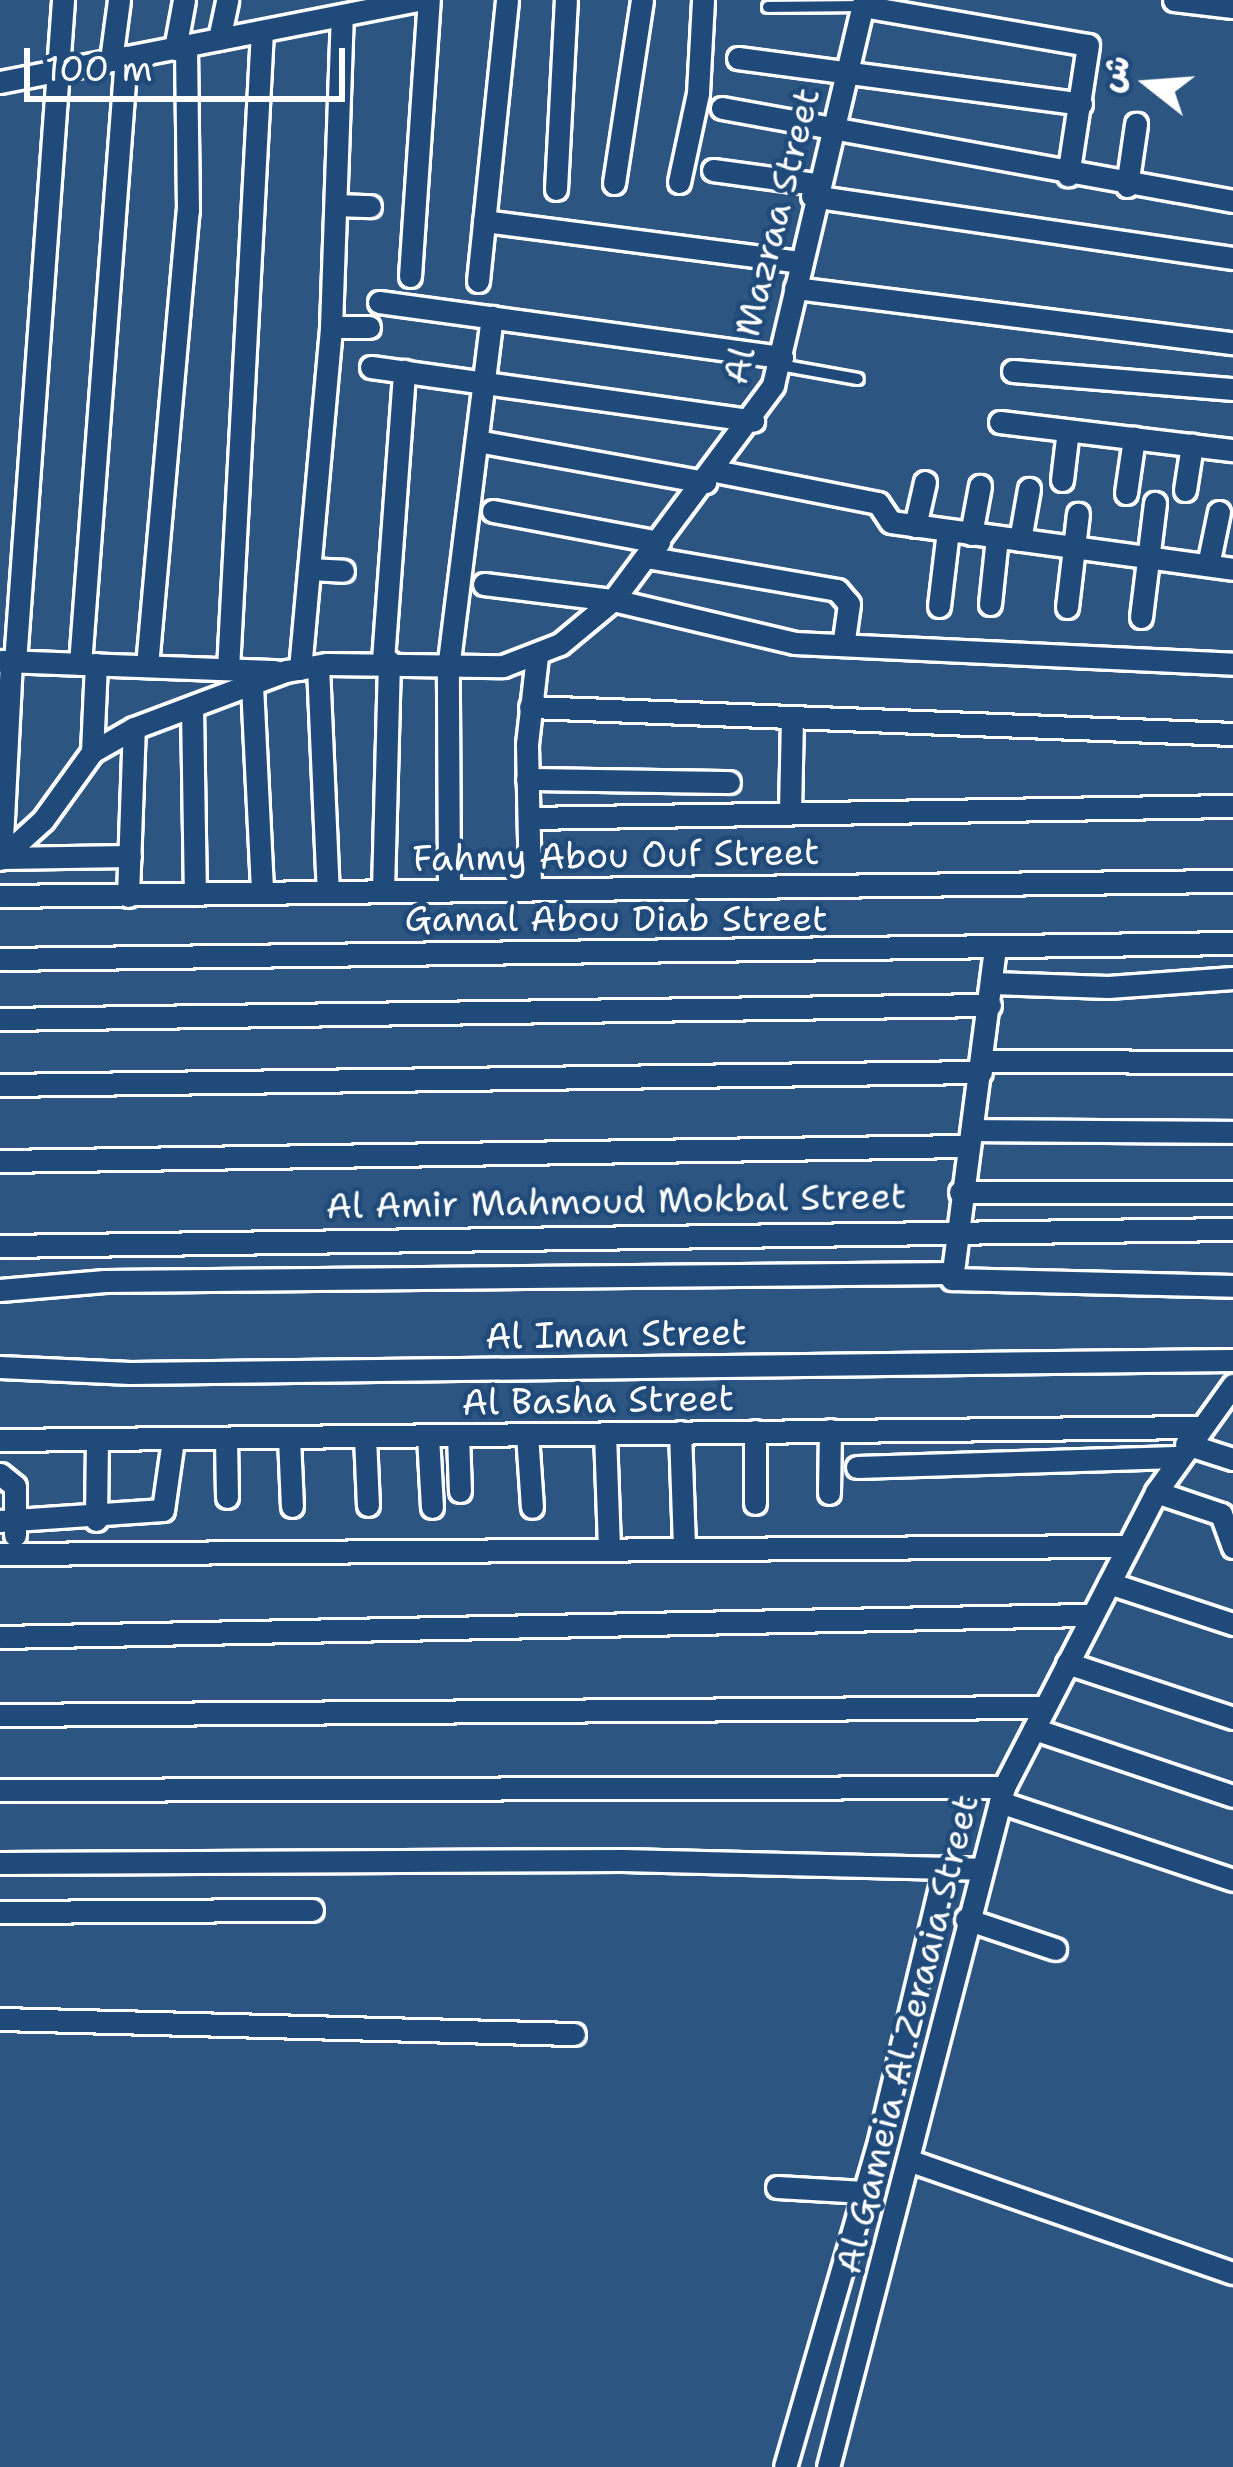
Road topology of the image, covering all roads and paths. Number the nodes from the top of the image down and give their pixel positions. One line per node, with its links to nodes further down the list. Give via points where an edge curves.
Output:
1 (63, 0): 23 (street)
2 (119, 0): 20 (street)
3 (184, 0): 19 (street)
4 (227, 0): 18 (street)
5 (419, 0): 16 (street)
6 (429, 0): 42 (street)
7 (507, 0): 39 (street)
8 (566, 0): 34 (street)
9 (642, 0): 32 (street)
10 (703, 0): 31 (street, via 698,93)
11 (1174, 0): 14 (street)
12 (863, 3): 13 (lane); 22 (street, Al Mazraa Street); 25 (street, via 1072,39 1090,55)
13 (768, 7)
14 (1233, 7)
15 (314, 11): 16 (street); 17 (street)
16 (341, 16): 37 (street)
17 (262, 31): 18 (street); 100 (street)
18 (220, 39): 19 (street)
19 (180, 47): 20 (street); 99 (street, via 188,211)
20 (118, 58): 23 (street); 97 (street)
21 (738, 58): 22 (street)
22 (847, 70): 25 (street); 27 (street, Al Mazraa Street)
23 (53, 72): 24 (street); 96 (street)
24 (0, 82)
25 (1081, 104): 30 (street)
26 (722, 108): 27 (street)
27 (832, 123): 30 (street); 35 (street, Al Mazraa Street)
28 (1136, 124): 33 (street)
29 (713, 170): 35 (street)
30 (1068, 176): 33 (street)
31 (679, 182)
32 (614, 183)
33 (1127, 186): 36 (street)
34 (556, 189)
35 (814, 190): 40 (street); 41 (street, Al Mazraa Street)
36 (1233, 201)
37 (336, 205): 38 (street); 47 (street)
38 (370, 206)
39 (484, 221): 41 (street); 43 (street)
40 (1233, 258)
41 (800, 262): 44 (street, Al Mazraa Street)
42 (410, 276)
43 (478, 280)
44 (795, 288): 49 (street); 50 (street, Al Mazraa Street)
45 (379, 302): 46 (street)
46 (492, 316): 50 (street); 55 (street)
47 (331, 326): 48 (street); 84 (street)
48 (369, 327)
49 (1233, 343)
50 (781, 361): 54 (lane); 57 (street, Al Mazraa Street)
51 (371, 367): 52 (street)
52 (404, 371): 55 (street); 95 (street)
53 (1013, 371): 56 (street)
54 (858, 379)
55 (484, 380): 57 (street); 61 (street)
56 (1233, 389)
57 (753, 421): 64 (street, Al Mazraa Street)
58 (1000, 422): 59 (street)
59 (1068, 430): 60 (street); 65 (street)
60 (1134, 438): 62 (street); 70 (street)
61 (477, 441): 64 (street); 102 (street)
62 (1192, 445): 63 (street); 69 (street)
63 (1233, 450)
64 (710, 477): 75 (street, via 878,503 888,521); 81 (street, Al Mazraa Street)
65 (1062, 480)
66 (925, 482): 75 (street)
67 (980, 487): 77 (street)
68 (1029, 489): 79 (street)
69 (1186, 490)
70 (1126, 494)
71 (1154, 503): 82 (street)
72 (493, 511): 81 (street)
73 (1219, 512): 83 (street)
74 (1078, 514): 80 (street)
75 (915, 526): 76 (street)
76 (947, 531): 77 (street); 90 (street)
77 (971, 534): 78 (street)
78 (997, 537): 79 (street); 89 (street)
79 (1021, 540): 80 (street)
80 (1074, 547): 82 (street); 91 (street)
81 (653, 549): 88 (street, Al Mazraa Street); 93 (street, via 837,590 849,604)
82 (1148, 557): 83 (street); 92 (street)
83 (1208, 566): 85 (street)
84 (309, 569): 86 (street); 101 (street)
85 (1233, 569)
86 (343, 571)
87 (484, 584): 88 (street)
88 (613, 600): 93 (street, via 795,643); 94 (street, Al Mazraa Street)
89 (990, 604)
90 (939, 606)
91 (1067, 607)
92 (1141, 617)
93 (844, 640): 98 (street)
94 (537, 656): 102 (street, Al Mazraa Street); 105 (street)
95 (386, 660): 101 (street, Al Mazraa Street); 102 (street, Al Mazraa Street); 120 (street)
96 (9, 661): 97 (street); 116 (street)
97 (88, 664): 99 (street); 109 (street)
98 (1233, 664)
99 (147, 666): 100 (street)
100 (228, 669): 101 (street)
101 (301, 669): 103 (street, Al Mazraa Street); 121 (street)
102 (448, 669): 118 (street)
103 (252, 685): 104 (street, Al Mazraa Street); 122 (street)
104 (192, 707): 107 (street, Al Mazraa Street); 123 (street)
105 (530, 707): 106 (street); 110 (street)
106 (792, 719): 108 (street); 113 (street)
107 (134, 728): 109 (street, Al Mazraa Street); 115 (street)
108 (1233, 734)
109 (92, 752): 116 (street, Al Mazraa Street, via 43,820)
110 (527, 779): 111 (street); 114 (street)
111 (729, 782)
112 (1233, 806): 113 (street)
113 (790, 812): 114 (street)
114 (529, 818): 119 (street)
115 (130, 856): 116 (street); 125 (street)
116 (0, 859)
117 (1233, 881): 119 (street, Fahmy Abou Ouf Street)
118 (449, 888): 119 (street, Fahmy Abou Ouf Street); 120 (street, Fahmy Abou Ouf Street)
119 (530, 888)
120 (383, 890): 121 (street, Fahmy Abou Ouf Street)
121 (328, 892): 122 (street, Fahmy Abou Ouf Street)
122 (262, 893): 123 (street, Fahmy Abou Ouf Street)
123 (195, 895): 125 (street, Fahmy Abou Ouf Street)
124 (0, 896): 125 (street, Fahmy Abou Ouf Street)
125 (128, 896)
126 (1233, 943): 127 (street, Gamal Abou Diab Street)
127 (995, 948): 128 (street, Gamal Abou Diab Street); 130 (street)
128 (0, 959)
129 (1233, 978): 130 (street)
130 (990, 994): 131 (street); 133 (street)
131 (0, 1019)
132 (1233, 1062): 133 (street)
133 (982, 1066): 134 (street); 136 (street)
134 (0, 1085)
135 (1233, 1132): 136 (street)
136 (970, 1138): 137 (street); 138 (street)
137 (0, 1161)
138 (960, 1192): 139 (street); 140 (street)
139 (1233, 1192)
140 (955, 1228): 141 (street, Al Amir Mahmoud Mokbal Street); 142 (street, Al Amir Mahmoud Mokbal Street); 143 (street)
141 (1233, 1229)
142 (0, 1246)
143 (952, 1277): 144 (street); 145 (street, via 105,1281 88,1289)
144 (1233, 1286)
145 (0, 1290)
146 (1233, 1360): 147 (street, Al Iman Street, via 130,1373)
147 (0, 1367)
148 (1233, 1384): 163 (street, Al Gameia Al Zeraaia Street)
149 (941, 1429): 150 (street, Al Basha Street); 163 (street, Al Basha Street); 165 (street)
150 (830, 1430): 151 (street, Al Basha Street); 170 (street)
151 (755, 1431): 152 (street, Al Basha Street); 172 (street)
152 (680, 1432): 153 (street, Al Basha Street); 180 (street)
153 (605, 1433): 154 (street, Al Basha Street); 179 (street)
154 (527, 1434): 155 (street, Al Basha Street); 176 (street)
155 (458, 1435): 156 (street, Al Basha Street); 168 (street)
156 (428, 1436): 157 (street, Al Basha Street); 175 (street)
157 (365, 1437): 158 (street, Al Basha Street); 173 (street)
158 (289, 1438): 159 (street, Al Basha Street); 174 (street)
159 (226, 1439): 160 (street, Al Basha Street); 171 (street)
160 (173, 1440): 162 (street, Al Basha Street); 177 (street, via 163,1510)
161 (0, 1441): 162 (street, Al Basha Street)
162 (97, 1441): 177 (street)
163 (1187, 1443): 164 (street); 165 (street); 169 (street, Al Gameia Al Zeraaia Street)
164 (1233, 1460)
165 (939, 1464): 166 (street)
166 (857, 1467)
167 (0, 1474): 178 (street, via 14,1486)
168 (460, 1491)
169 (1156, 1492): 181 (street, Al Gameia Al Zeraaia Street); 182 (street, via 1222,1514)
170 (829, 1493)
171 (227, 1497)
172 (755, 1503)
173 (368, 1505)
174 (292, 1506)
175 (432, 1507)
176 (532, 1507)
177 (96, 1520): 178 (street)
178 (7, 1521): 183 (street)
179 (609, 1545): 180 (street); 183 (street)
180 (684, 1545): 181 (street)
181 (1126, 1546): 184 (street, Al Gameia Al Zeraaia Street)
182 (1233, 1547)
183 (7, 1554)
184 (1109, 1583): 185 (street, Al Gameia Al Zeraaia Street); 186 (street)
185 (1091, 1615): 187 (street); 188 (street, Al Gameia Al Zeraaia Street)
186 (1233, 1624)
187 (0, 1636)
188 (1067, 1663): 189 (street, Al Gameia Al Zeraaia Street); 191 (street)
189 (1045, 1707): 190 (street); 192 (street, Al Gameia Al Zeraaia Street)
190 (0, 1715)
191 (1233, 1718)
192 (1034, 1729): 194 (street, Al Gameia Al Zeraaia Street); 195 (street)
193 (0, 1790): 194 (street)
194 (1002, 1794): 198 (street, Al Gameia Al Zeraaia Street); 199 (street)
195 (1233, 1796)
196 (0, 1863): 197 (street)
197 (945, 1867): 198 (street); 208 (street, Al Gameia Al Zeraaia Street)
198 (979, 1869): 202 (street, Al Gameia Al Zeraaia Street)
199 (1233, 1880)
200 (312, 1910): 201 (street)
201 (0, 1912)
202 (966, 1919): 203 (street); 206 (street, Al Gameia Al Zeraaia Street)
203 (1055, 1949)
204 (0, 2019): 205 (street)
205 (574, 2034)
206 (910, 2161): 209 (street); 211 (street, Al Gameia Al Zeraaia Street)
207 (777, 2187): 208 (street)
208 (864, 2192): 210 (street, Al Gameia Al Zeraaia Street)
209 (1233, 2273)
210 (785, 2467)
211 (828, 2467)

